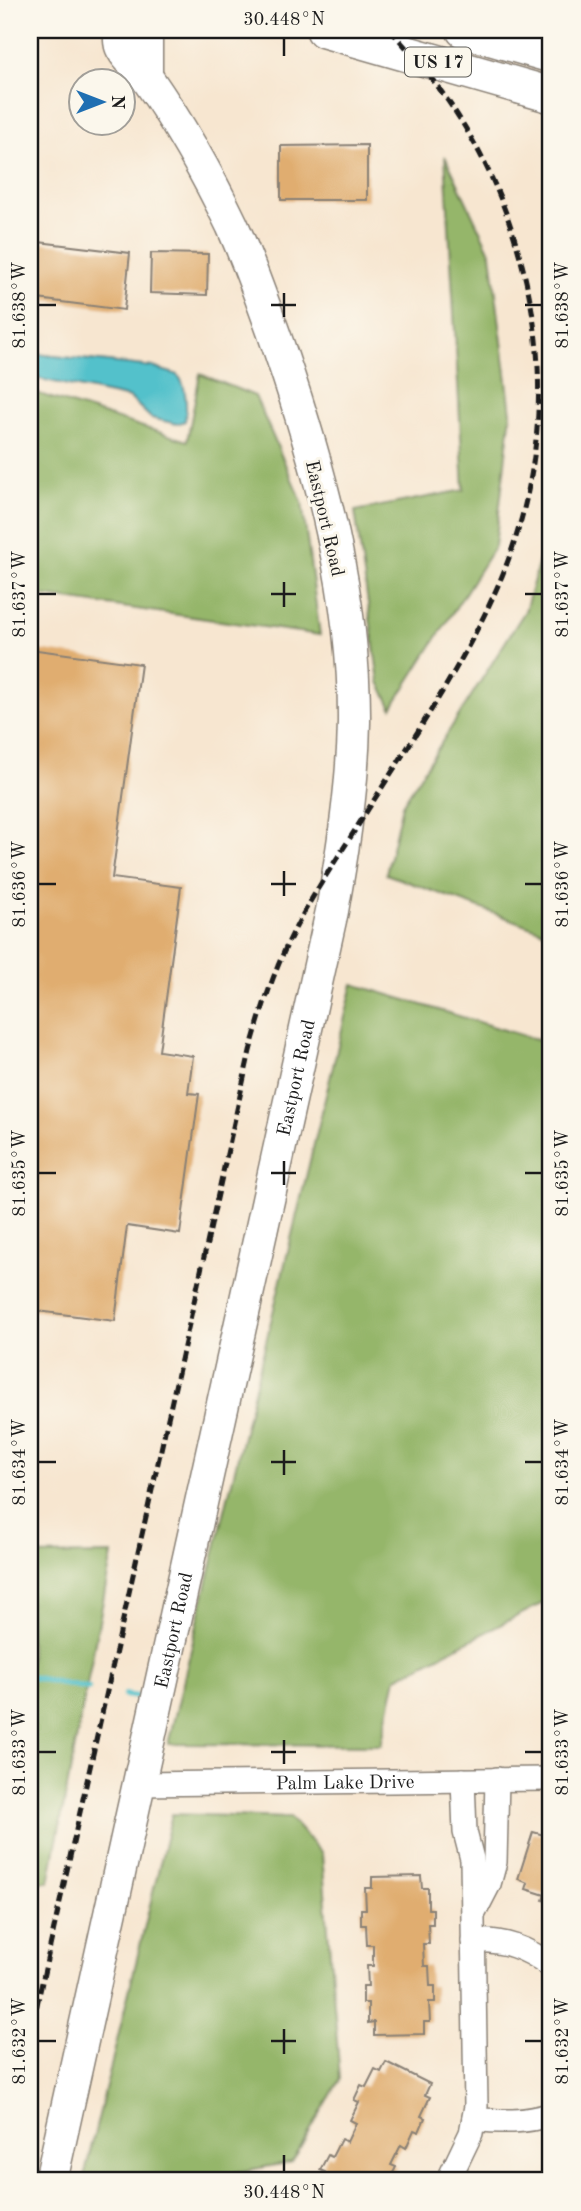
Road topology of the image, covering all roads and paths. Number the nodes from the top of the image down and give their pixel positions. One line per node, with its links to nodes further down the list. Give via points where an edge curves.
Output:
1 (324, 30): 5 (main road, US 17)
2 (464, 30): 4 (main road, US 17)
3 (123, 35): 9 (street, Eastport Road, via 231,224 298,404 335,545 354,720 352,771 332,912)
4 (551, 55)
5 (551, 96)
6 (497, 1779): 7 (street, Palm Lake Drive); 8 (street, Palm Lake Drive); 10 (street, via 495,1862)
7 (551, 1779)
8 (463, 1780): 9 (street, Palm Lake Drive); 10 (street, via 465,1832 457,1856 458,1882)
9 (139, 1784): 15 (street, Eastport Road)
10 (473, 1916): 11 (street)
11 (473, 1941): 12 (street, via 507,1943 531,1951); 14 (street)
12 (551, 1966)
13 (551, 2114): 14 (street, via 536,2120)
14 (474, 2119): 16 (street)
15 (51, 2181)
16 (448, 2181)

